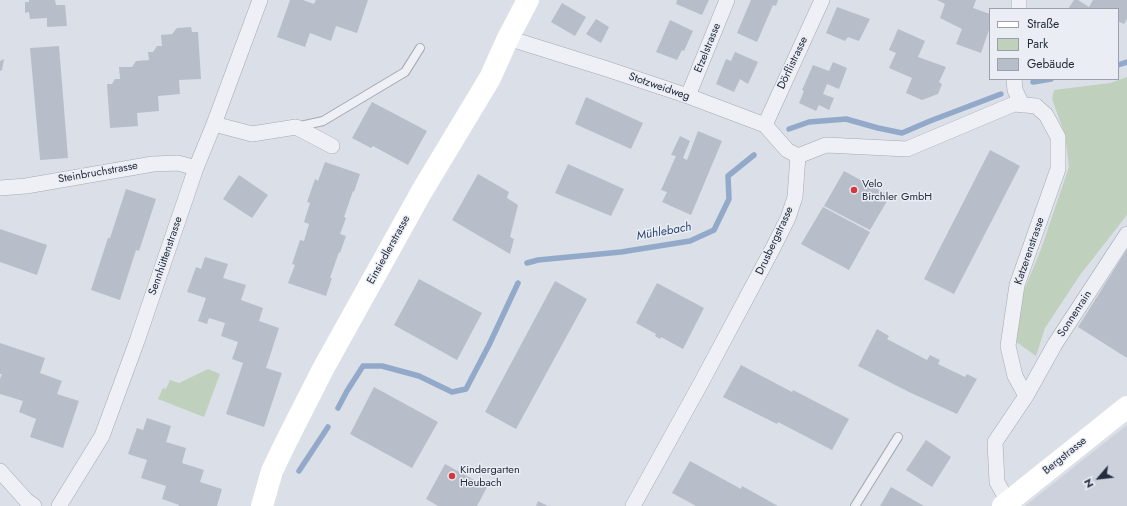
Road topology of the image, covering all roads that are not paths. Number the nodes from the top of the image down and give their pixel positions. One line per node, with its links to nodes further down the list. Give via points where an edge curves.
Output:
1 (260, 0): 10 (street, Sennhüttenstrasse)
2 (528, 0): 5 (main road, Einsiedlerstrasse)
3 (727, 0): 8 (street, Etzelstrasse)
4 (822, 0): 11 (street, Dörflistrasse)
5 (508, 38): 8 (street, Stotzweidweg); 25 (main road, Einsiedlerstrasse, via 490,78 422,191 323,369 272,471)
6 (420, 48): 12 (lane, via 405,72 323,121)
7 (1014, 80): 9 (street, via 1015,90)
8 (688, 96): 11 (street, Stotzweidweg)
9 (1022, 105): 14 (street, via 1014,104 907,149 826,145); 18 (street, Katzerenstrasse, via 1036,106 1046,115 1058,137 1058,169 1017,285 1008,346 1015,376)
10 (214, 124): 12 (street, via 252,134); 15 (street, Sennhüttenstrasse)
11 (765, 125): 14 (street, Stotzweidweg, via 786,150)
12 (296, 127): 13 (street)
13 (332, 146)
14 (798, 156): 26 (street, Drusbergstrasse, via 795,197 788,218)
15 (196, 168): 16 (street, Steinbruchstrasse, via 178,163 153,164 26,186); 24 (street, Sennhüttenstrasse, via 102,436)
16 (0, 188)
17 (1127, 234): 18 (street, Sonnenrain, via 1055,344)
18 (1026, 396): 22 (street, via 995,442 997,482)
19 (1127, 407): 22 (main road, Bergstrasse)
20 (898, 437): 27 (lane)
21 (0, 471): 23 (street)
22 (1006, 504)
23 (34, 506)
24 (59, 506)
25 (262, 506)
26 (633, 506)
27 (856, 506)

